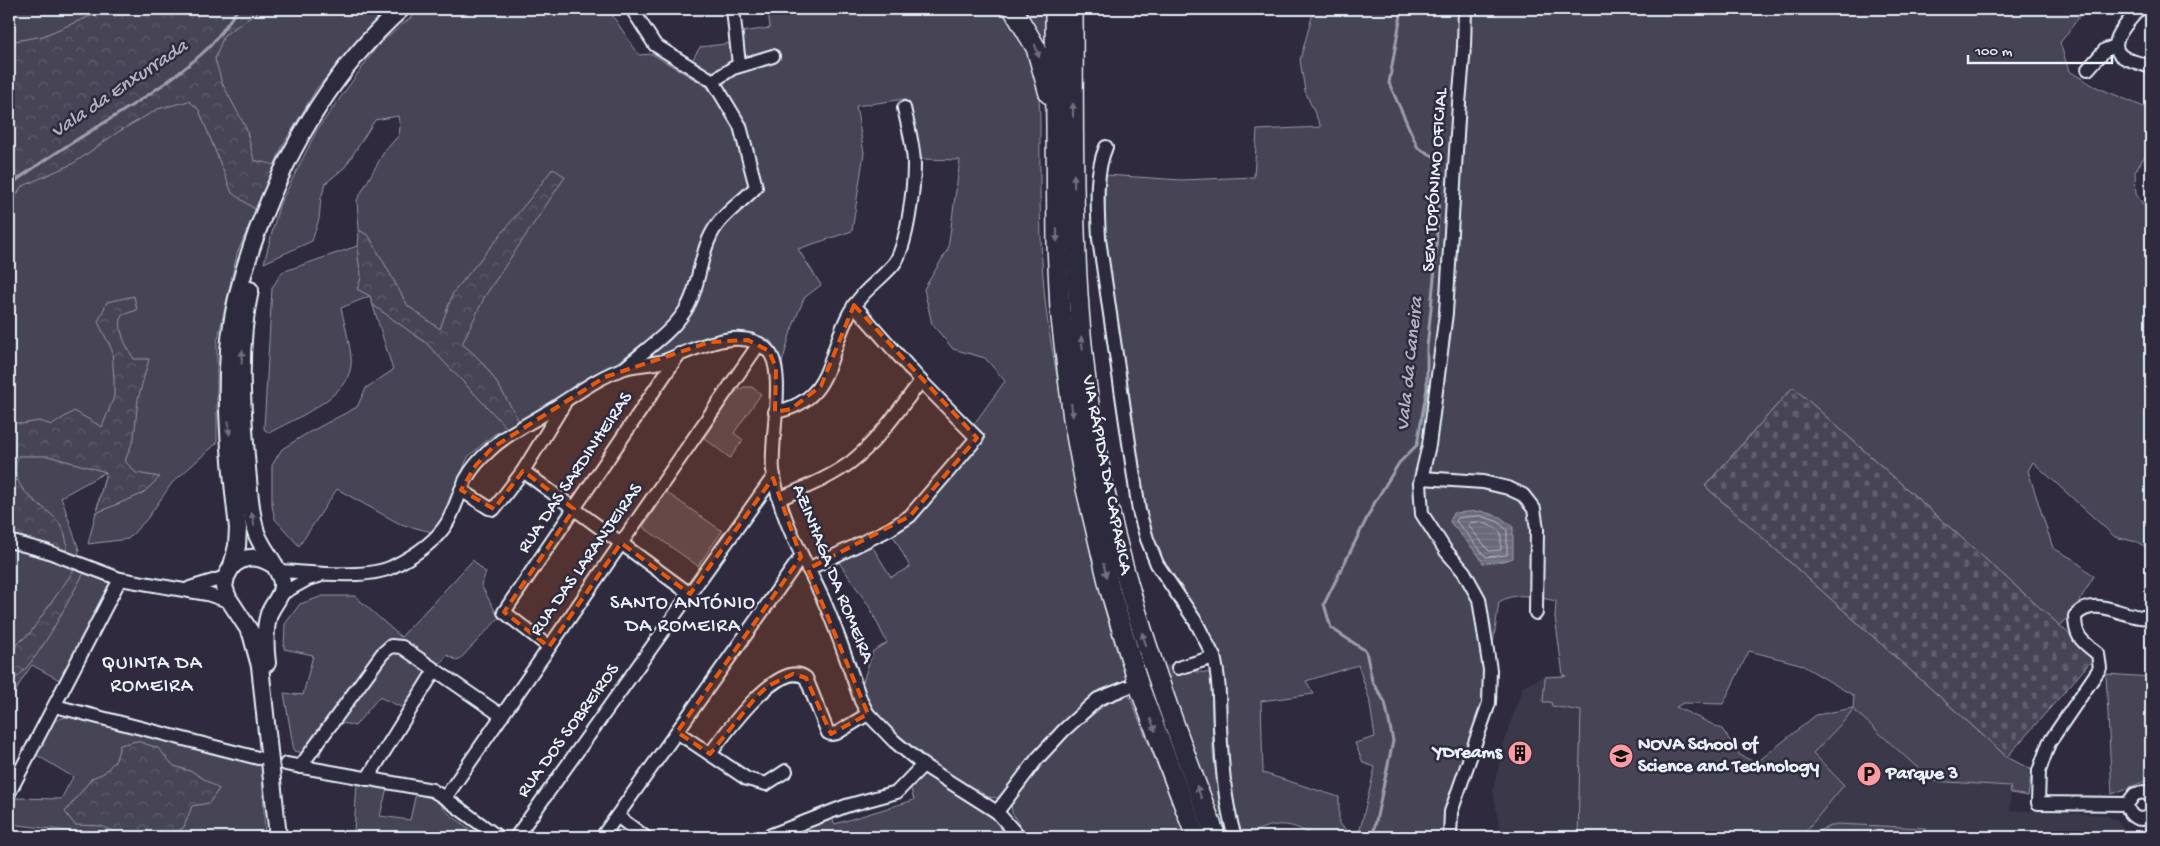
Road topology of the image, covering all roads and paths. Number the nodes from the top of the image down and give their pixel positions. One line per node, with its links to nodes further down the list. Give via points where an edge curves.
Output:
1 (401, 9): 39 (main road, one-way to 39, via 340,75 302,131 249,254 229,349 228,414 238,528 237,546)
2 (411, 9): 37 (main road, one-way to 2, via 256,533 244,436 243,332 255,265 275,202 296,155 320,114 351,71)
3 (632, 9): 17 (street, via 655,45)
4 (733, 9): 14 (street)
5 (1013, 9): 19 (highway, one-way to 19, via 1036,48)
6 (1055, 9): 19 (highway, VIA RÁPIDA DA CAPARICA)
7 (1073, 9): 11 (highway, VIA RÁPIDA DA CAPARICA)
8 (1077, 9): 11 (highway)
9 (1465, 9): 30 (street, SEM TOPÓNIMO OFICIAL, via 1446,313)
10 (2139, 9): 12 (street, via 2118,35)
11 (1073, 38): 81 (highway, VIA RÁPIDA DA CAPARICA, one-way to 11, via 1159,686 1128,588 1091,418 1078,309)
12 (2116, 46): 15 (street, via 2125,58); 16 (street, via 2104,50)
13 (773, 56): 14 (street)
14 (739, 65): 17 (street)
15 (2151, 66)
16 (2088, 69)
17 (712, 81): 24 (street, via 740,126 756,187 717,224 686,310 675,324)
18 (904, 108): 21 (street, via 914,165 908,221 900,254 894,265 870,285)
19 (1055, 116): 80 (highway, VIA RÁPIDA DA CAPARICA, one-way to 80, via 1060,310 1073,419 1086,489 1110,590 1139,686)
20 (1106, 146): 50 (street, via 1097,197 1099,238 1139,511 1157,564 1196,622)
21 (854, 305): 25 (street); 27 (street, via 821,386 800,404)
22 (759, 344): 23 (street, via 748,340 729,340); 27 (street, AZINHAGA DA ROMEIRA, via 769,351 776,368); 35 (street, RUA DAS LARANJEIRAS)
23 (679, 354): 24 (street, via 654,364); 33 (street, RUA DAS SARDINHEIRAS)
24 (625, 368): 26 (street)
25 (921, 381): 32 (street, via 850,463); 38 (street, via 977,438 910,516)
26 (565, 402): 28 (street); 31 (street, via 492,448 476,465)
27 (775, 412): 29 (street, AZINHAGA DA ROMEIRA)
28 (523, 471): 31 (street, via 494,509); 33 (street)
29 (774, 476): 32 (street, AZINHAGA DA ROMEIRA); 44 (street, RUA DOS SOBREIROS)
30 (1422, 478): 47 (street, via 1483,482 1523,495 1534,509 1537,529); 83 (street, SEM TOPÓNIMO OFICIAL, via 1422,514 1464,572 1479,599 1490,670 1488,709 1451,812)
31 (461, 490): 40 (street, via 441,532 422,549 383,570 365,574)
32 (779, 499): 36 (street, AZINHAGA DA ROMEIRA)
33 (574, 509): 35 (street); 49 (street, RUA DAS SARDINHEIRAS, via 504,612)
34 (9, 540): 41 (street)
35 (621, 543): 44 (street); 49 (street, RUA DAS LARANJEIRAS)
36 (801, 557): 38 (street, AZINHAGA DA ROMEIRA); 57 (street)
37 (275, 568): 39 (main road, via 263,558 254,557 239,561); 40 (street); 43 (main road, via 282,583)
38 (808, 569): 55 (street, AZINHAGA DA ROMEIRA)
39 (229, 572): 42 (street, via 208,584); 45 (main road, via 224,587)
40 (340, 573): 43 (street, via 308,579)
41 (120, 579): 42 (street); 54 (street)
42 (181, 589): 45 (street, via 207,594)
43 (281, 594): 46 (main road)
44 (690, 594): 75 (street, RUA DOS SOBREIROS)
45 (233, 605): 46 (main road, via 250,614); 72 (main road, via 251,634 260,666)
46 (271, 608): 73 (main road, via 265,649)
47 (1536, 613)
48 (2151, 617): 68 (street, via 2094,606 2082,608 2075,616 2075,630 2081,640 2098,654 2100,668 2049,743 2039,771 2038,802)
49 (549, 647): 56 (street, RUA DAS LARANJEIRAS)
50 (1214, 657): 51 (street); 82 (street, via 1219,674 1222,764)
51 (1178, 668)
52 (435, 670): 56 (street); 62 (street, via 402,647 388,648); 64 (street)
53 (1128, 687): 69 (street, via 1098,699 1064,730 1037,759)
54 (55, 706): 59 (street); 65 (street)
55 (868, 714): 58 (street, via 837,733 828,733 806,678 794,674 768,686 756,697); 61 (street, AZINHAGA DA ROMEIRA)
56 (502, 716): 67 (street, RUA DAS LARANJEIRAS)
57 (677, 732): 58 (street); 71 (street)
58 (710, 754): 63 (street, via 747,779 759,783 770,783)
59 (258, 758)
60 (286, 764): 62 (street)
61 (923, 765): 69 (street, AZINHAGA DA ROMEIRA); 78 (street, via 897,792 846,806)
62 (300, 767): 64 (street)
63 (786, 771)
64 (367, 779): 67 (street, via 432,790)
65 (9, 793)
66 (2151, 796): 68 (street, via 2139,792 2131,796)
67 (445, 798): 74 (street)
68 (2128, 804): 70 (street, via 2130,813 2137,819)
69 (997, 812): 79 (street, AZINHAGA DA ROMEIRA)
70 (2151, 815)
71 (617, 816): 76 (street); 77 (street)
72 (278, 837)
73 (285, 837)
74 (498, 837)
75 (516, 837)
76 (602, 837)
77 (645, 837)
78 (766, 837)
79 (1019, 837)
80 (1196, 837)
81 (1216, 837)
82 (1235, 837)
83 (1450, 837)

